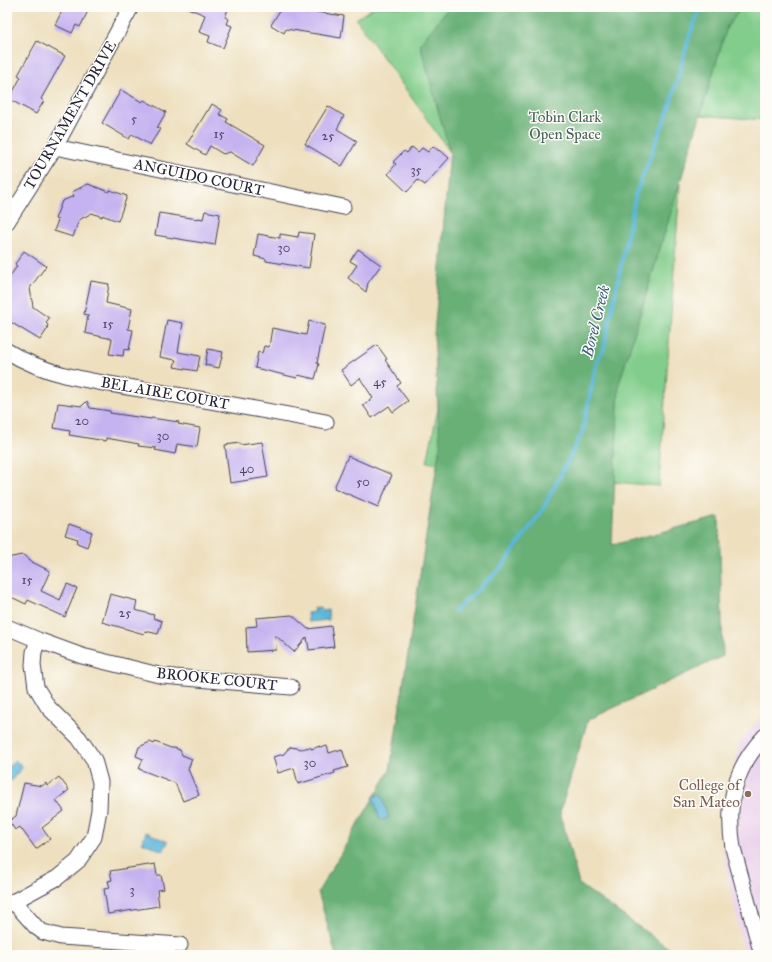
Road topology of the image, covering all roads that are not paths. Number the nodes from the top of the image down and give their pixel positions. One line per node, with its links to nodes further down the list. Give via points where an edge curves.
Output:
1 (131, 7): 2 (street, TOURNAMENT DRIVE)
2 (54, 147): 3 (street, ANGUIDO COURT); 4 (street, TOURNAMENT DRIVE)
3 (343, 207)
4 (7, 222)
5 (7, 351): 6 (street, BEL AIRE COURT, via 48,370 90,380)
6 (326, 422)
7 (7, 627): 8 (street, BROOKE COURT)
8 (38, 640): 9 (street, BROOKE COURT, via 82,656 163,676); 11 (street, via 33,666 36,687 48,707 79,738 94,760 100,782 99,810 94,837 78,861 57,878)
9 (291, 687)
10 (765, 736): 13 (street, via 750,753 736,779 730,815 733,848)
11 (10, 903): 12 (street, via 43,932 61,937)
12 (180, 945)
13 (762, 955)

